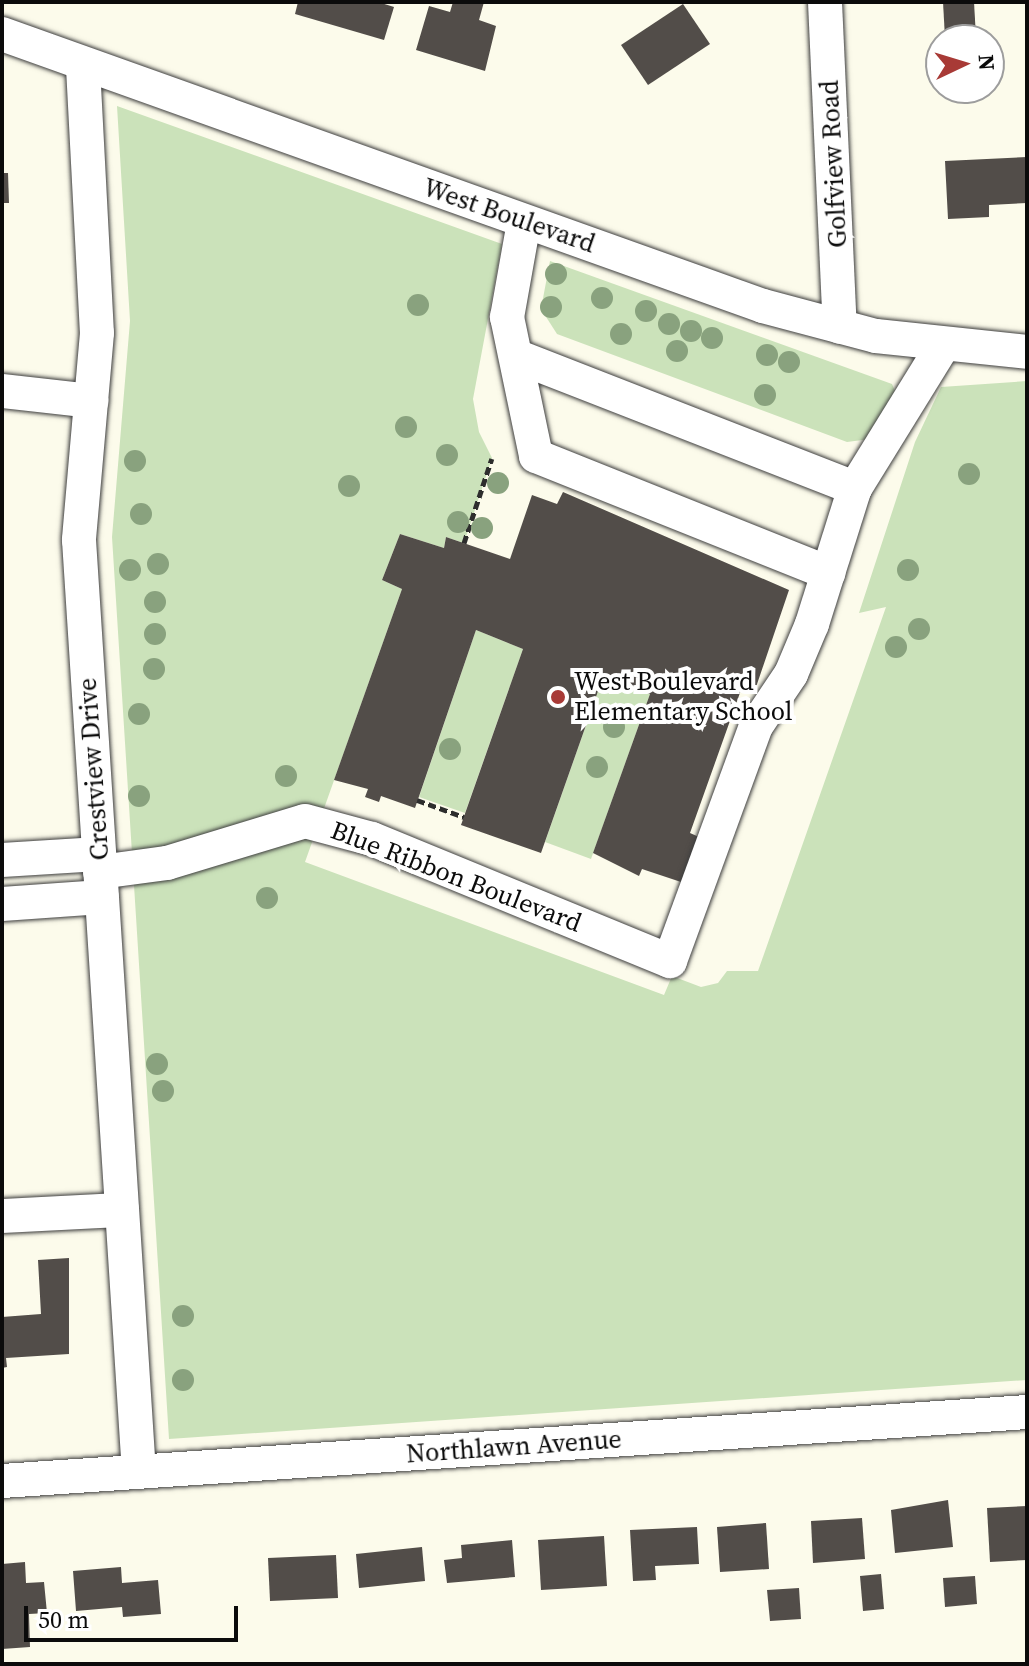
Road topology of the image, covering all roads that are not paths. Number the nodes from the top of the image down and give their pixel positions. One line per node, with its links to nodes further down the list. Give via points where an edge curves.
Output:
1 (825, 2): 5 (street, Golfview Road)
2 (2, 34): 3 (street, West Boulevard)
3 (83, 67): 4 (street, West Boulevard); 10 (street, Crestview Drive, via 97,333)
4 (524, 222): 5 (street, West Boulevard, via 763,306); 8 (street, via 507,317)
5 (840, 327): 6 (street, West Boulevard)
6 (942, 347): 7 (street, West Boulevard); 11 (street)
7 (1027, 352)
8 (516, 356): 11 (street); 12 (street, via 536,456)
9 (2, 391): 10 (street)
10 (91, 401): 14 (street, Crestview Drive, via 79,540)
11 (855, 488): 12 (street)
12 (828, 573): 14 (street, Blue Ribbon Boulevard, via 791,674 756,726 670,961 372,839 305,821 167,863)
13 (2, 860): 14 (street)
14 (100, 874): 15 (street); 16 (street, Crestview Drive)
15 (2, 904)
16 (122, 1210): 17 (street); 19 (street, Crestview Drive)
17 (2, 1216)
18 (1027, 1412): 19 (street, Northlawn Avenue)
19 (139, 1472): 20 (street, Northlawn Avenue)
20 (2, 1481)

